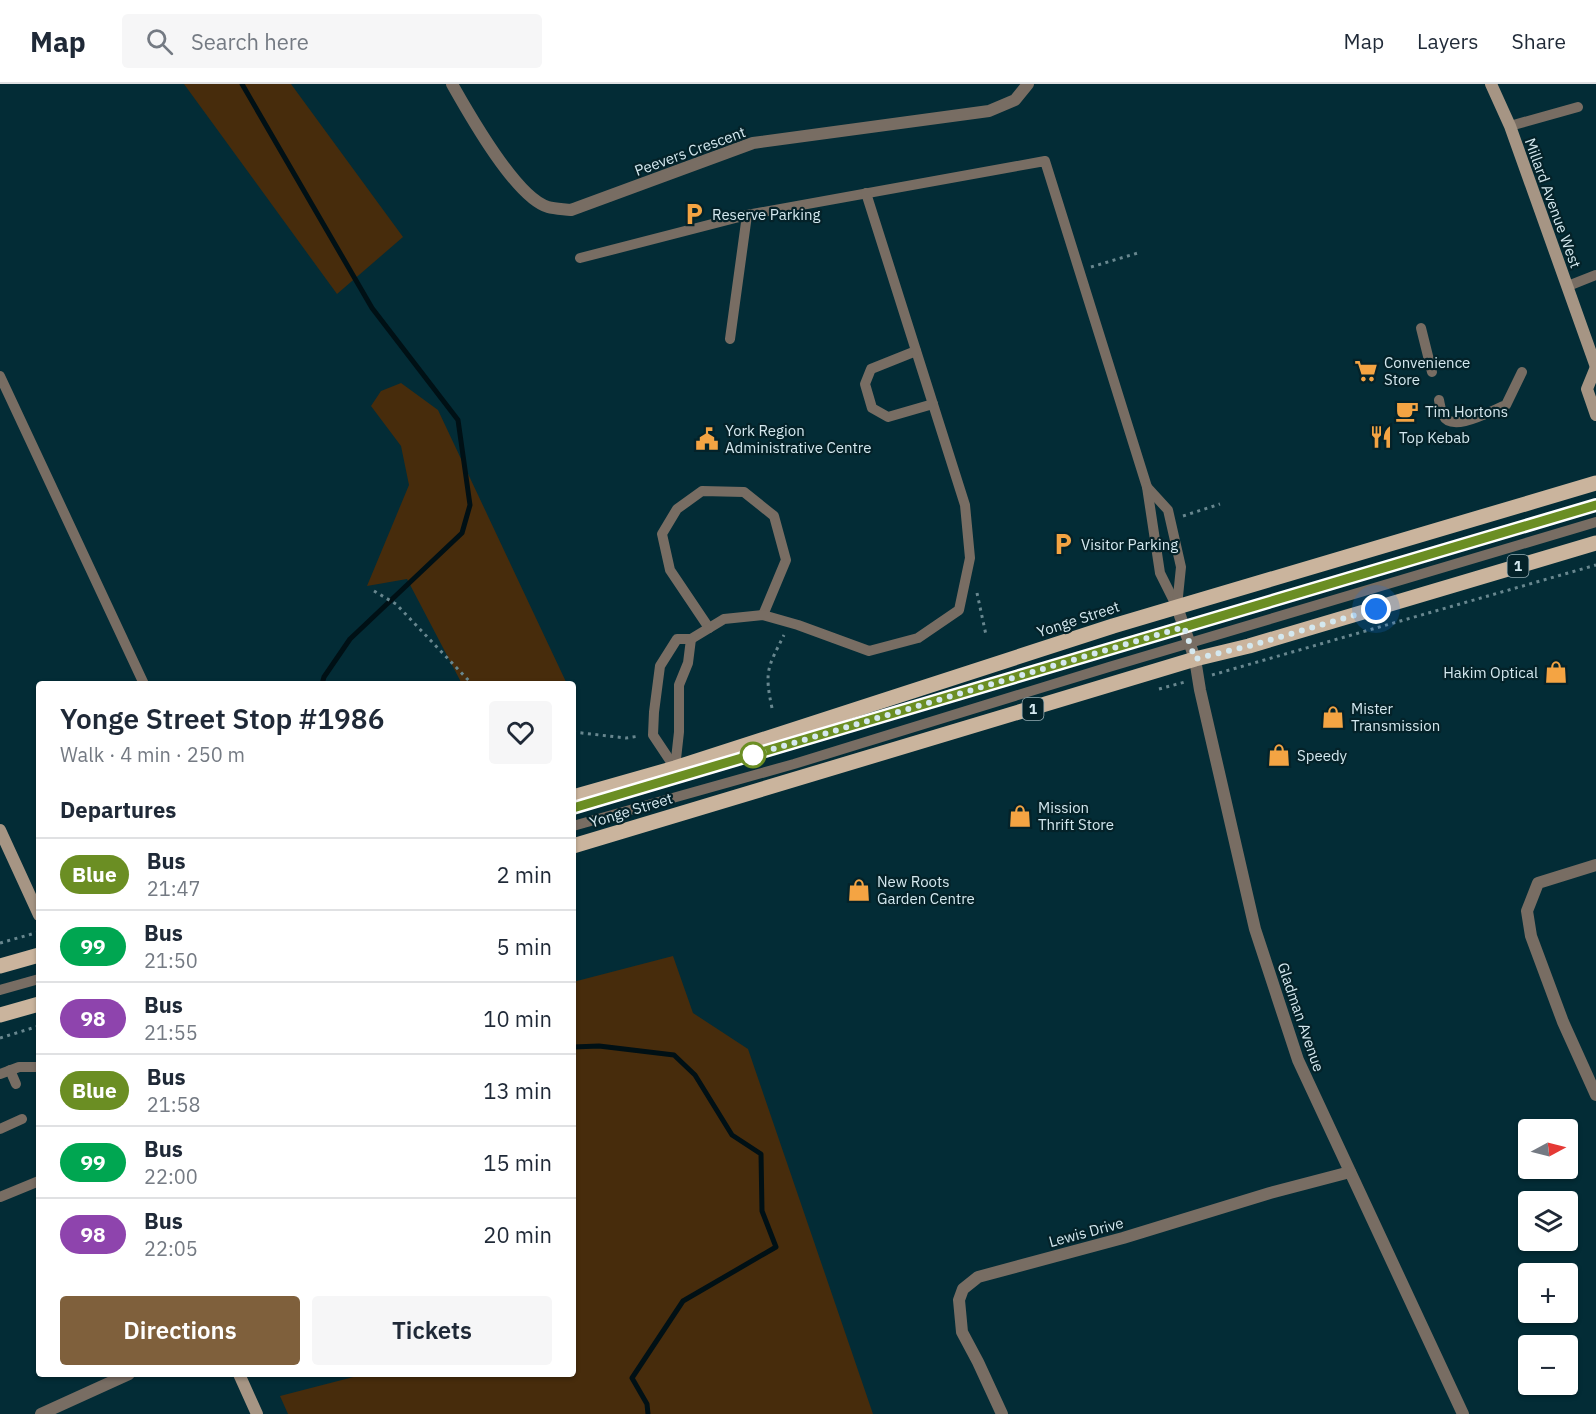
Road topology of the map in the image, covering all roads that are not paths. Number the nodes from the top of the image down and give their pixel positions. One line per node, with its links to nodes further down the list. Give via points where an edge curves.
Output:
1 (452, 84): 2 (street, Peevers Crescent, via 509,174 547,207 571,210 753,143 989,111 1015,100)
2 (1028, 84)
3 (1491, 84): 5 (main road, Millard Avenue West)
4 (1578, 107): 5 (lane)
5 (1509, 126): 10 (main road, Millard Avenue West)
6 (866, 193): 7 (lane); 13 (lane); 22 (lane, via 1045,161)
7 (747, 214): 8 (lane); 12 (lane)
8 (580, 258)
9 (1596, 275): 10 (lane)
10 (1568, 286): 14 (main road, Millard Avenue West)
11 (1421, 328): 15 (lane)
12 (730, 339)
13 (916, 351): 19 (lane); 19 (lane, via 871,369 865,384 872,408 888,417)
14 (1596, 367): 20 (main road, Millard Avenue West, via 1587,389)
15 (1432, 372)
16 (1522, 372): 18 (lane, via 1506,405 1463,423 1443,417)
17 (0, 376): 33 (lane)
18 (1439, 400)
19 (933, 404): 27 (lane, via 965,506 970,558 959,610 918,638 869,651)
20 (1596, 415)
21 (1596, 483): 26 (main road, Yonge Street)
22 (1147, 487): 26 (lane, via 1160,573); 26 (lane, via 1168,510 1181,567)
23 (1596, 505): 28 (lane)
24 (1596, 522): 31 (lane)
25 (1596, 543): 32 (main road, Yonge Street / 1)
26 (1177, 607): 28 (street, Gladman Avenue); 34 (main road, Yonge Street)
27 (763, 615): 29 (lane, via 724,619); 29 (lane, via 786,560 774,516 744,492 702,491 677,509 662,534 670,570)
28 (1184, 627): 31 (street, Gladman Avenue); 36 (lane)
29 (709, 628): 30 (lane)
30 (691, 639): 34 (lane, via 688,663 679,685); 34 (lane, via 677,639 660,666 654,712 653,735)
31 (1190, 643): 32 (street, Gladman Avenue); 37 (lane, via 794,764)
32 (1195, 659): 39 (main road, Yonge Street / 1); 54 (street, Gladman Avenue, via 1255,929 1298,1060)
33 (143, 681)
34 (675, 768): 35 (main road, Yonge Street)
35 (576, 796)
36 (576, 807)
37 (576, 825)
38 (0, 830): 41 (main road)
39 (576, 845)
40 (1596, 865): 51 (street, via 1538,883 1527,911 1531,936 1563,1022)
41 (36, 908)
42 (36, 956): 43 (main road)
43 (0, 966)
44 (36, 980): 45 (lane)
45 (0, 990)
46 (36, 1005): 47 (main road)
47 (0, 1015)
48 (35, 1069): 49 (lane, via 19,1067)
49 (5, 1072): 50 (lane)
50 (16, 1084)
51 (1596, 1095)
52 (22, 1119): 53 (lane)
53 (0, 1128)
54 (1350, 1172): 61 (street, Lewis Drive, via 978,1277 963,1289 959,1300 962,1332); 62 (street, Gladman Avenue)
55 (36, 1182): 56 (lane)
56 (0, 1197)
57 (122, 1377): 59 (street)
58 (240, 1377): 60 (main road)
59 (41, 1414)
60 (257, 1414)
61 (1002, 1414)
62 (1463, 1414)

